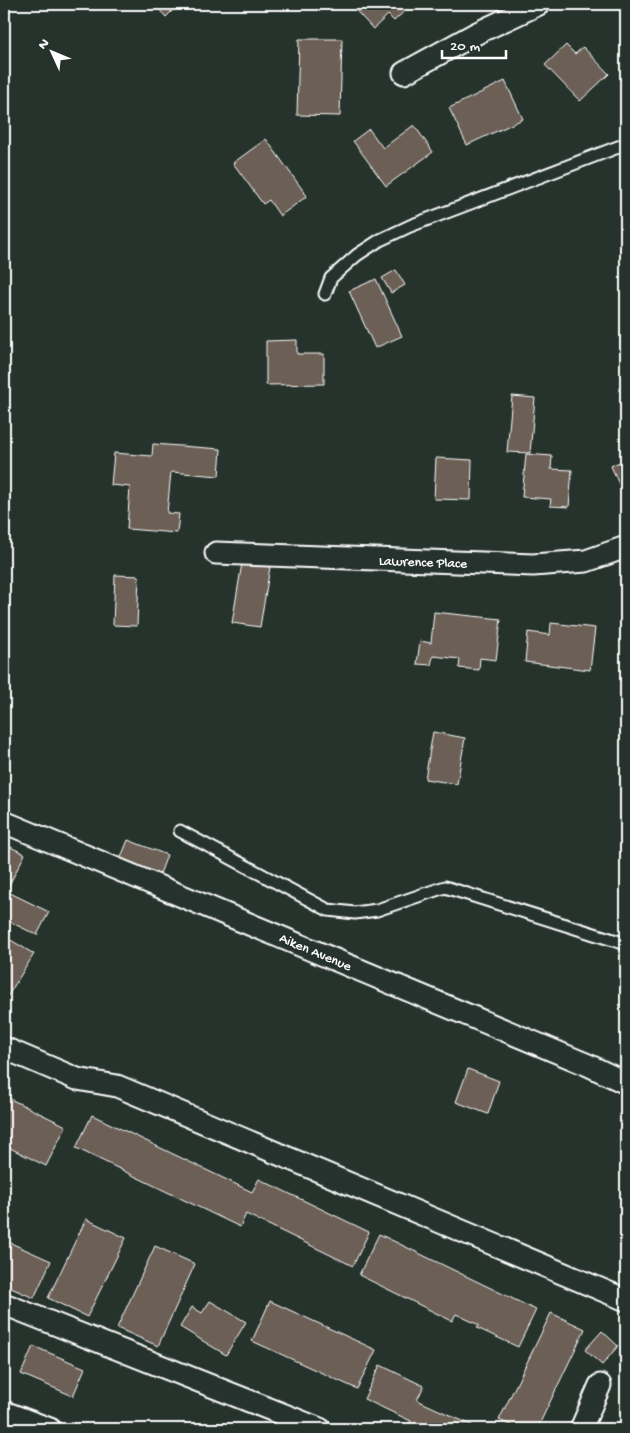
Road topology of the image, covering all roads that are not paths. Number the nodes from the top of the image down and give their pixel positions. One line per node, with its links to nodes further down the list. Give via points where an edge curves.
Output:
1 (539, 4): 2 (street)
2 (404, 73)
3 (626, 144): 4 (lane, via 380,240 331,278)
4 (325, 294)
5 (626, 547): 6 (street, Lawrence Place, via 586,561 533,565)
6 (216, 553)
7 (4, 822): 11 (street, Aiken Avenue)
8 (180, 831): 9 (lane, via 328,910 355,913 377,910 445,888)
9 (626, 944)
10 (4, 1048): 12 (street, via 77,1079 117,1086)
11 (626, 1083)
12 (626, 1300)
13 (4, 1304): 17 (street)
14 (600, 1385): 18 (street)
15 (4, 1412): 16 (street)
16 (50, 1429)
17 (320, 1429)
18 (581, 1429)

